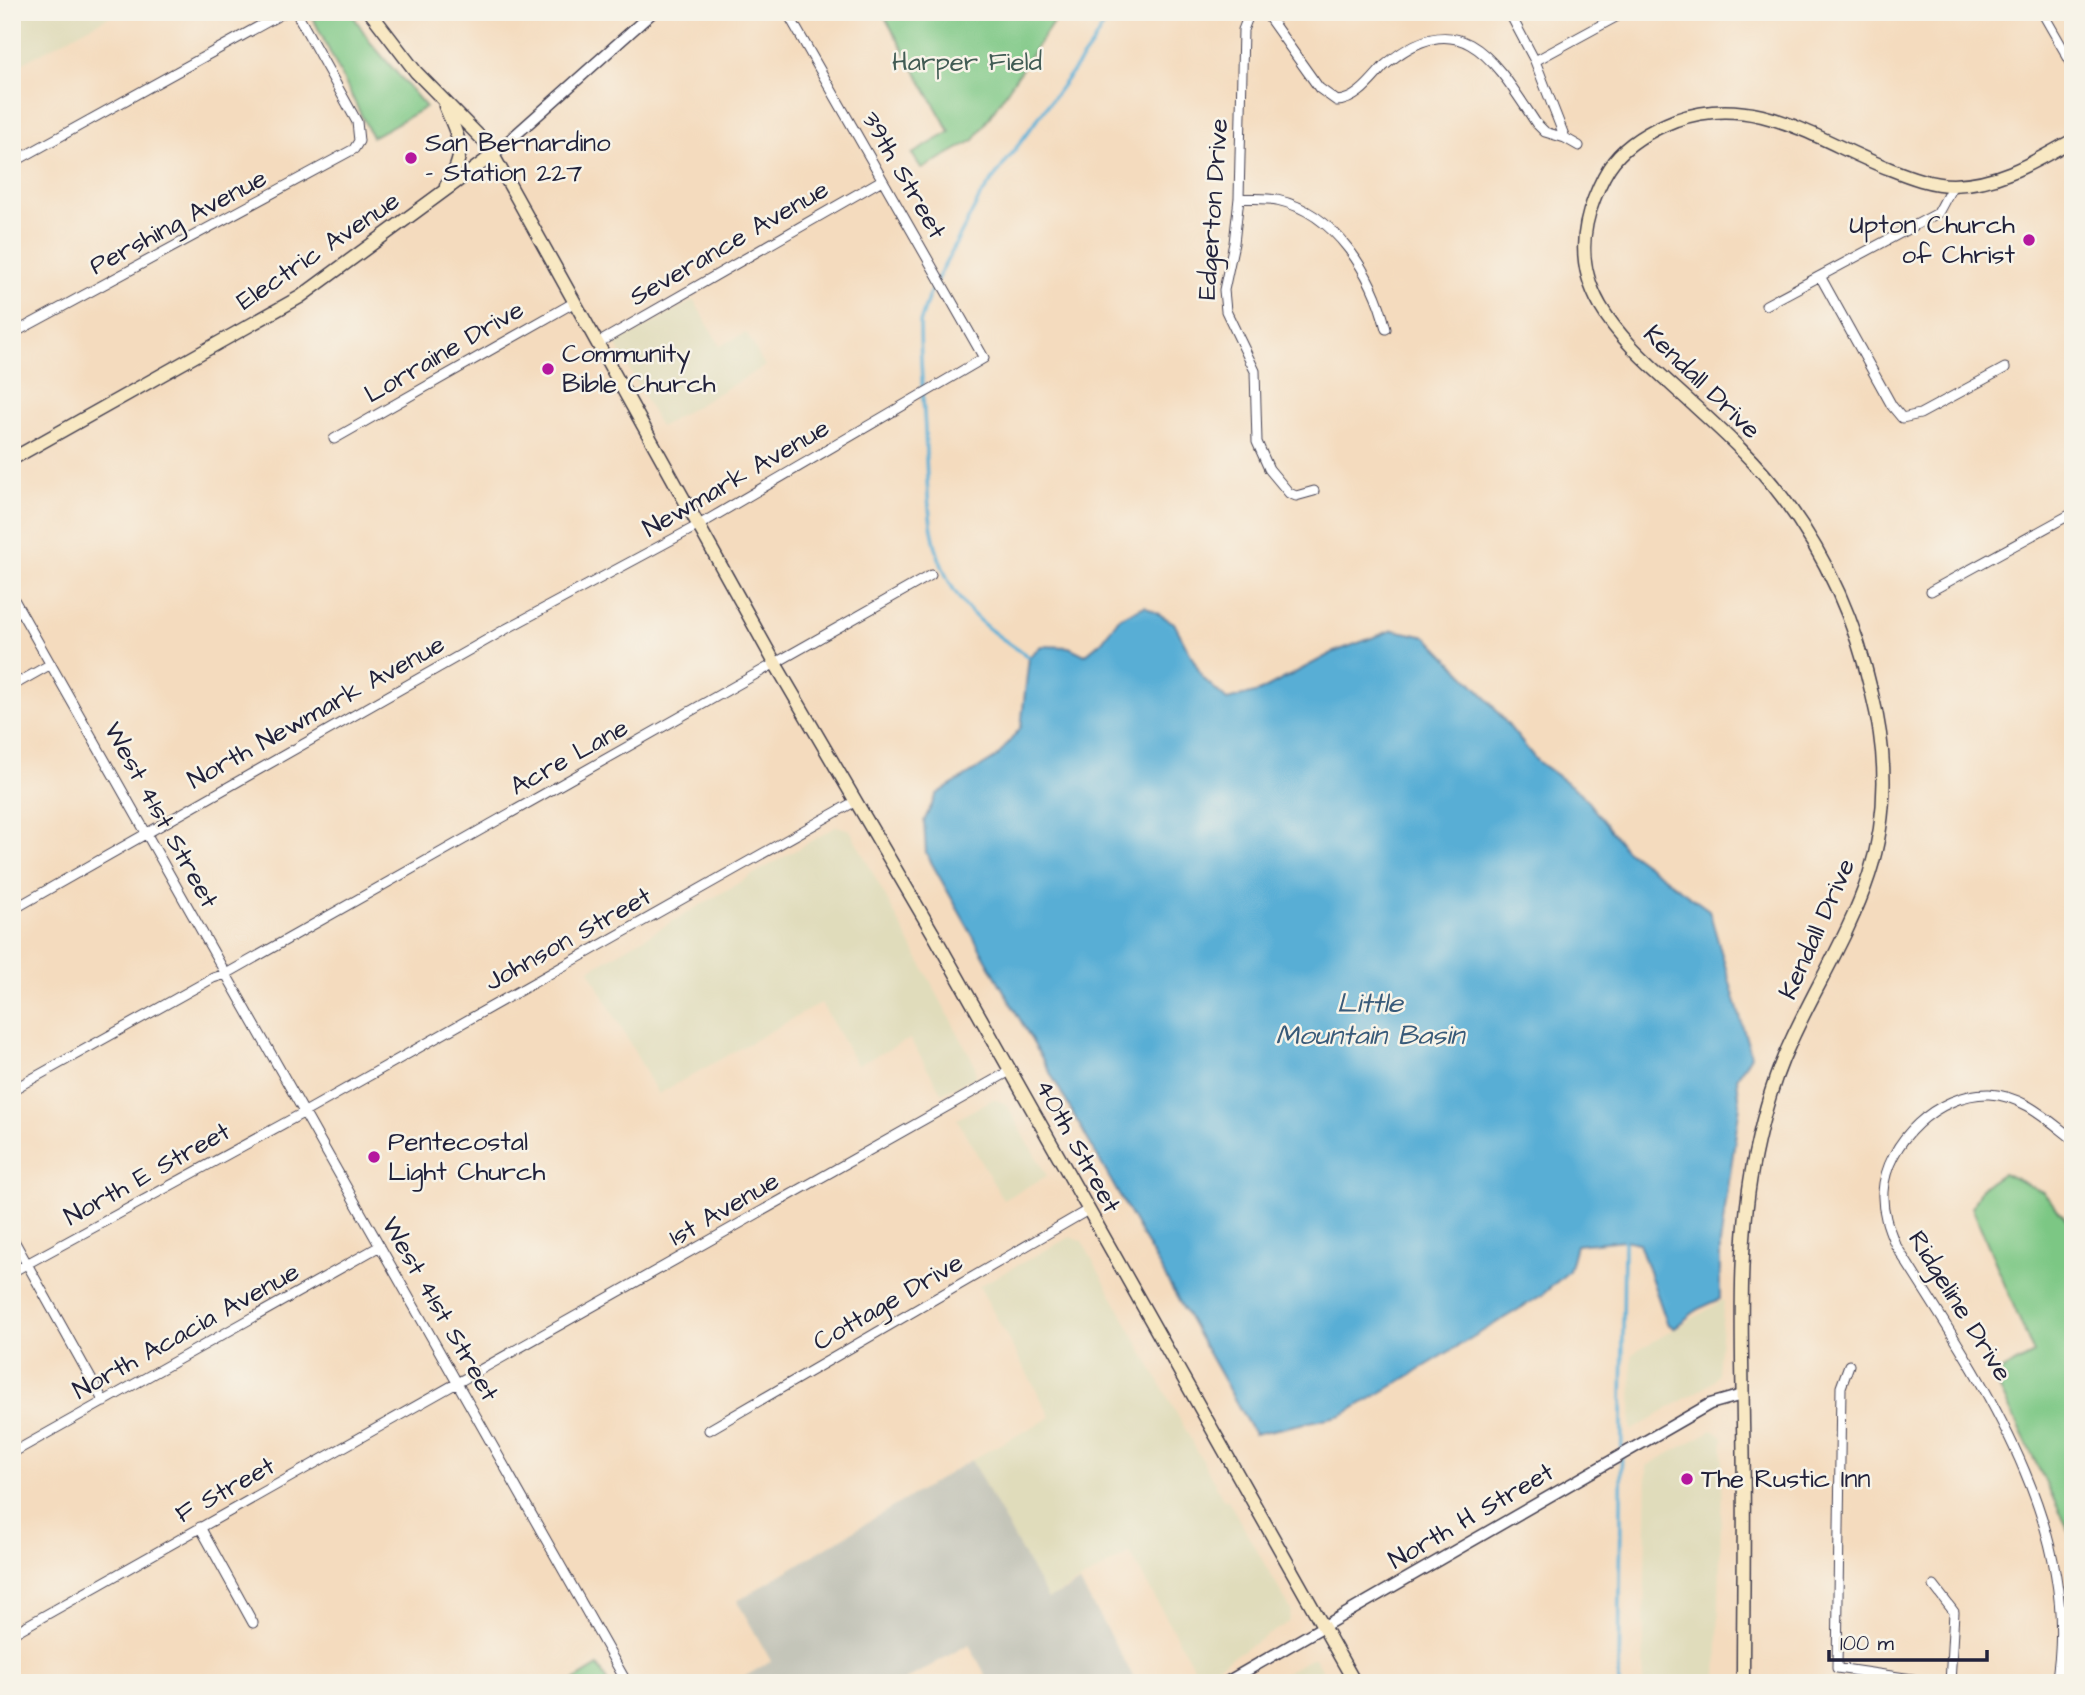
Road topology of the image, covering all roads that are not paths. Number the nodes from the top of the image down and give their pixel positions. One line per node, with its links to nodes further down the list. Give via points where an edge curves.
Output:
1 (285, 12): 18 (street)
2 (296, 12): 27 (street, Pershing Avenue, via 357,122 359,141 346,155)
3 (370, 12): 13 (main road, 40th Street)
4 (653, 12): 17 (street, Electric Avenue)
5 (787, 12): 19 (street, 39th Street)
6 (1250, 12): 22 (street, Edgerton Drive, via 1241,51)
7 (1265, 12): 14 (street, via 1319,88 1337,101 1361,90 1412,42 1440,32 1466,34 1483,46 1536,123 1545,132)
8 (1508, 12): 11 (street)
9 (1625, 12): 11 (street)
10 (2042, 12): 12 (street)
11 (1535, 61): 14 (street)
12 (2073, 66)
13 (441, 97): 17 (main road, 40th Street); 21 (main road, via 462,152)
14 (1565, 138): 16 (street)
15 (2073, 140): 20 (main road, Kendall Drive, via 2001,177)
16 (1578, 146)
17 (493, 155): 21 (main road, Electric Avenue); 24 (main road, 40th Street)
18 (12, 163)
19 (882, 180): 28 (street, Severance Avenue); 29 (street, 39th Street)
20 (1953, 185): 23 (street, via 1938,213); 58 (main road, Kendall Drive, via 1918,180 1878,165 1788,121 1749,112 1700,113 1650,132 1616,158 1598,190 1583,235 1588,278 1608,321 1742,450 1784,499 1815,547 1859,645 1882,747 1883,810 1869,877 1788,1047 1755,1155 1746,1217)
21 (441, 195): 32 (main road, Electric Avenue, via 300,297)
22 (1239, 198): 26 (street, via 1291,205 1330,230 1356,258); 33 (street, Edgerton Drive, via 1224,301 1255,371 1257,442 1282,488 1296,496)
23 (1819, 276): 25 (street); 30 (street, via 1902,418 1920,414)
24 (575, 302): 28 (main road, 40th Street); 31 (street, Lorraine Drive)
25 (1766, 305)
26 (1386, 329)
27 (12, 334)
28 (598, 343): 35 (main road, 40th Street)
29 (984, 358): 35 (street, Newmark Avenue)
30 (2005, 368)
31 (334, 439)
32 (12, 459)
33 (1314, 491)
34 (2073, 513): 37 (street)
35 (699, 525): 39 (street, Newmark Avenue); 41 (main road, 40th Street)
36 (930, 575): 41 (street, Acre Lane)
37 (1931, 591)
38 (12, 596): 40 (street, West 41st Street)
39 (506, 629): 44 (street, North Newmark Avenue)
40 (51, 664): 42 (street); 44 (street, West 41st Street)
41 (776, 665): 43 (main road, 40th Street); 46 (street, Acre Lane)
42 (12, 686)
43 (854, 802): 47 (main road, 40th Street); 49 (street, Johnson Street)
44 (147, 832): 45 (street, North Newmark Avenue); 46 (street, West 41st Street)
45 (12, 910)
46 (226, 974): 48 (street, Acre Lane); 49 (street, West 41st Street)
47 (1010, 1071): 51 (main road, 40th Street); 57 (street, 1st Avenue)
48 (12, 1090)
49 (303, 1113): 53 (street, West 41st Street); 54 (street, North E Street)
50 (2073, 1139): 74 (street, Ridgeline Drive, via 2031,1106 1988,1094 1965,1099 1920,1122 1899,1146 1883,1191 1885,1218 1895,1244 2007,1422 2037,1485 2063,1602 2062,1658)
51 (1088, 1210): 60 (street, Cottage Drive); 65 (main road, 40th Street)
52 (12, 1237): 54 (street)
53 (380, 1246): 57 (street, West 41st Street); 59 (street, North Acacia Avenue)
54 (27, 1264): 55 (street, North E Street); 59 (street)
55 (12, 1272)
56 (1849, 1365): 67 (street, via 1841,1387 1837,1668)
57 (458, 1383): 62 (street, F Street); 68 (street, West 41st Street)
58 (1742, 1395): 65 (street, North H Street, via 1710,1404); 71 (main road, Kendall Drive)
59 (104, 1402): 61 (street, North Acacia Avenue)
60 (709, 1430)
61 (12, 1453)
62 (200, 1527): 64 (street); 66 (street, F Street)
63 (1934, 1586): 73 (street, via 1954,1612)
64 (253, 1623)
65 (1323, 1628): 69 (street, North H Street); 70 (main road, 40th Street)
66 (12, 1634)
67 (1912, 1681): 72 (street)
68 (627, 1683)
69 (1225, 1683)
70 (1355, 1683)
71 (1743, 1683)
72 (1939, 1683)
73 (1950, 1683)
74 (2056, 1683)

